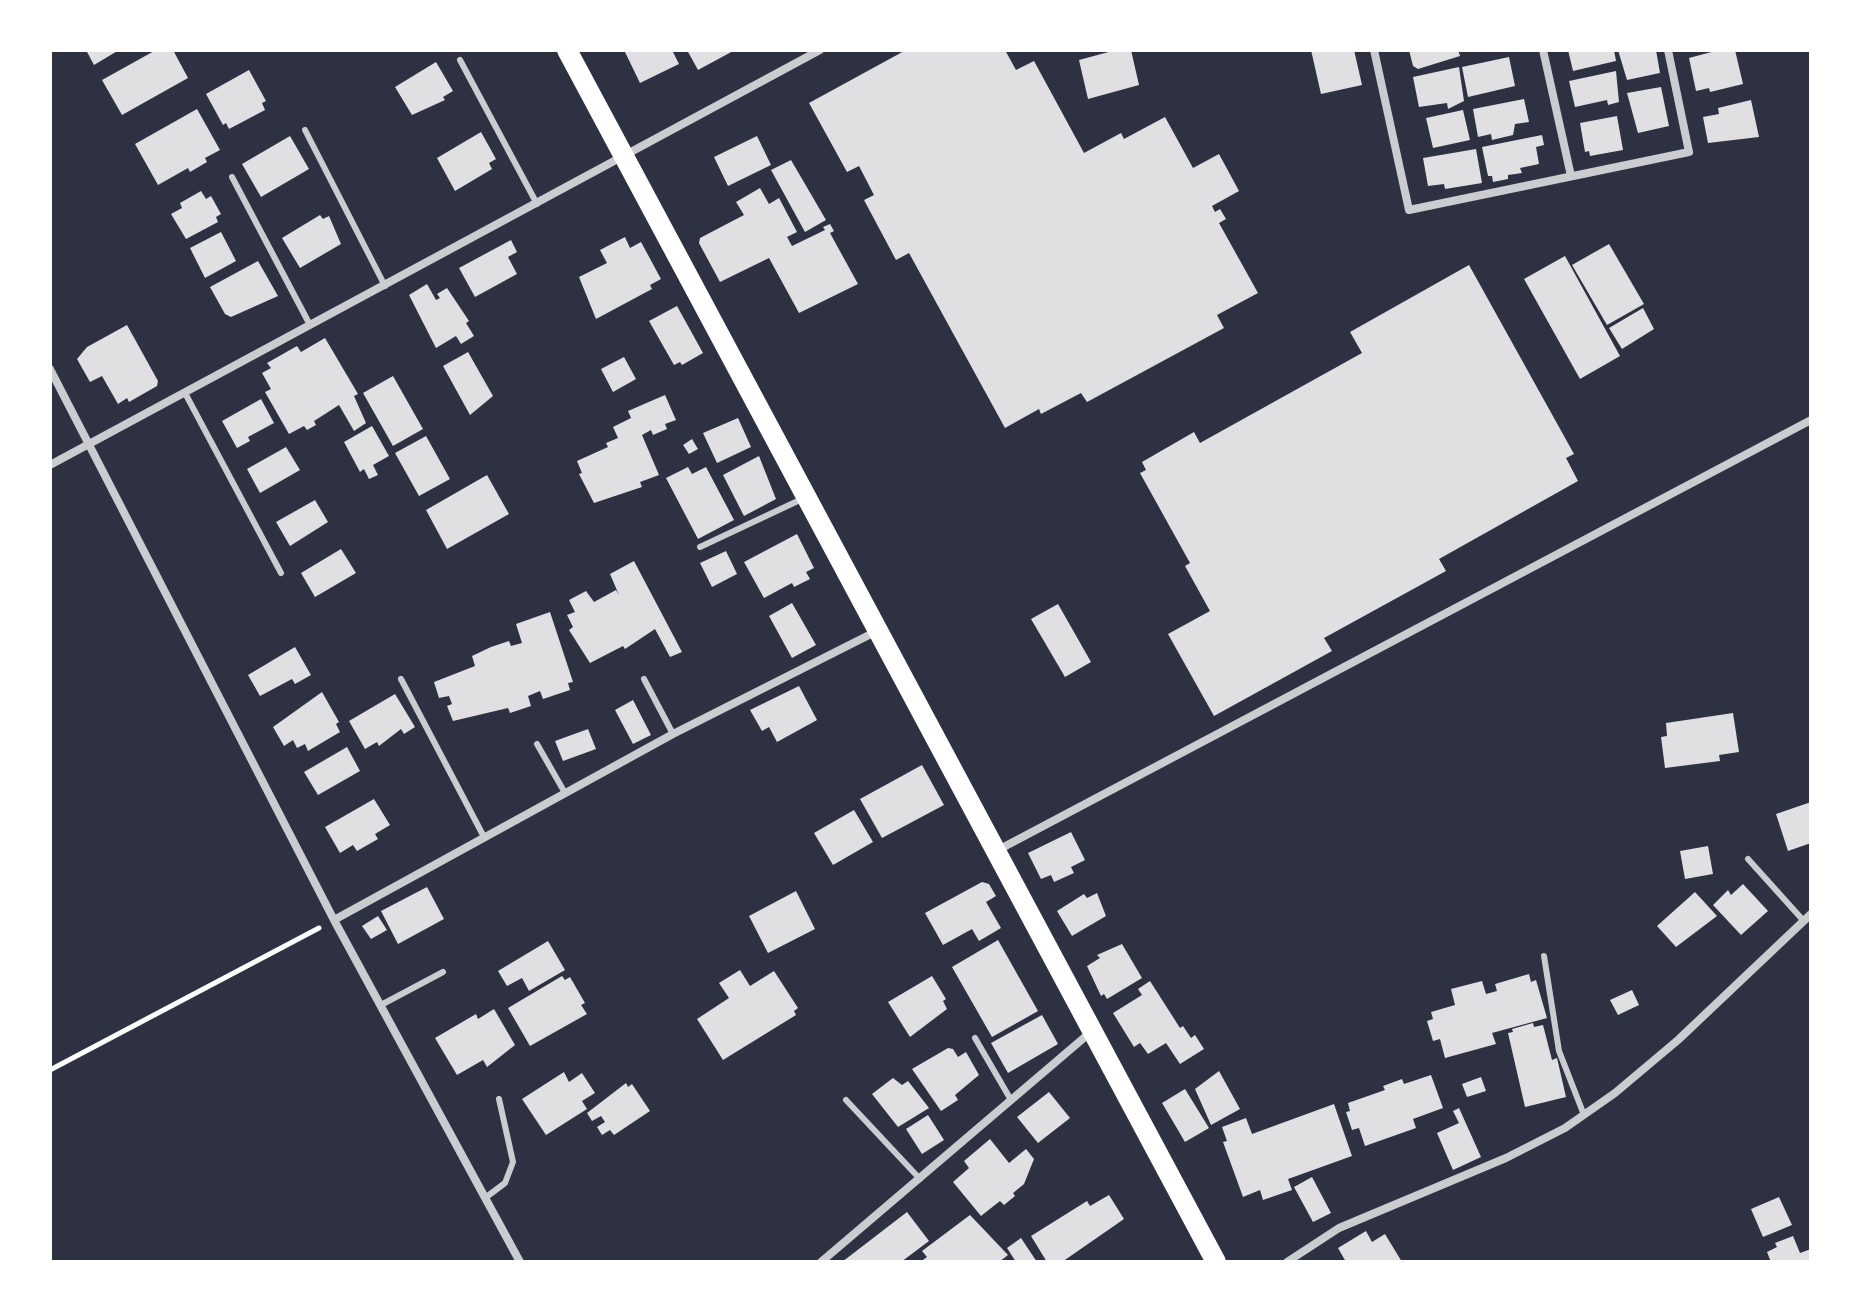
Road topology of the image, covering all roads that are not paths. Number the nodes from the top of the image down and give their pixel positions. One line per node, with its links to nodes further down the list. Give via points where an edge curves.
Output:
1 (567, 50): 8 (main road)
2 (820, 50): 8 (street)
3 (1374, 50): 9 (street, via 1409,210)
4 (1543, 50): 9 (street)
5 (1668, 50): 9 (street, via 1689,152)
6 (460, 60): 11 (lane)
7 (305, 130): 12 (lane)
8 (624, 157): 11 (street); 19 (main road)
9 (1571, 176)
10 (232, 177): 13 (lane)
11 (537, 204): 12 (street)
12 (385, 286): 13 (street)
13 (310, 325): 15 (street)
14 (50, 369): 17 (street)
15 (185, 393): 17 (street); 21 (lane)
16 (1809, 422): 29 (street)
17 (89, 444): 18 (street); 33 (street)
18 (50, 465)
19 (805, 497): 20 (lane); 22 (main road)
20 (700, 547)
21 (281, 573)
22 (877, 631): 25 (street); 29 (main road)
23 (401, 679): 28 (lane)
24 (644, 679): 25 (lane)
25 (673, 734): 27 (street)
26 (537, 744): 27 (lane)
27 (565, 793): 28 (street)
28 (484, 837): 33 (street)
29 (997, 851): 37 (main road)
30 (1748, 859): 32 (lane)
31 (1811, 914): 32 (street)
32 (1802, 919): 42 (street, via 1678,1040)
33 (334, 920): 36 (street)
34 (1544, 956): 42 (lane, via 1559,1051)
35 (443, 972): 36 (lane)
36 (381, 1005): 44 (street)
37 (1093, 1031): 41 (street); 45 (main road)
38 (975, 1038): 41 (lane)
39 (499, 1099): 44 (lane, via 513,1162 505,1183)
40 (846, 1100): 43 (lane)
41 (1011, 1100): 43 (street)
42 (1584, 1115): 48 (street, via 1506,1158 1339,1228)
43 (920, 1179): 47 (street)
44 (485, 1198): 46 (street)
45 (1212, 1261)
46 (520, 1262)
47 (822, 1262)
48 (1287, 1262)

